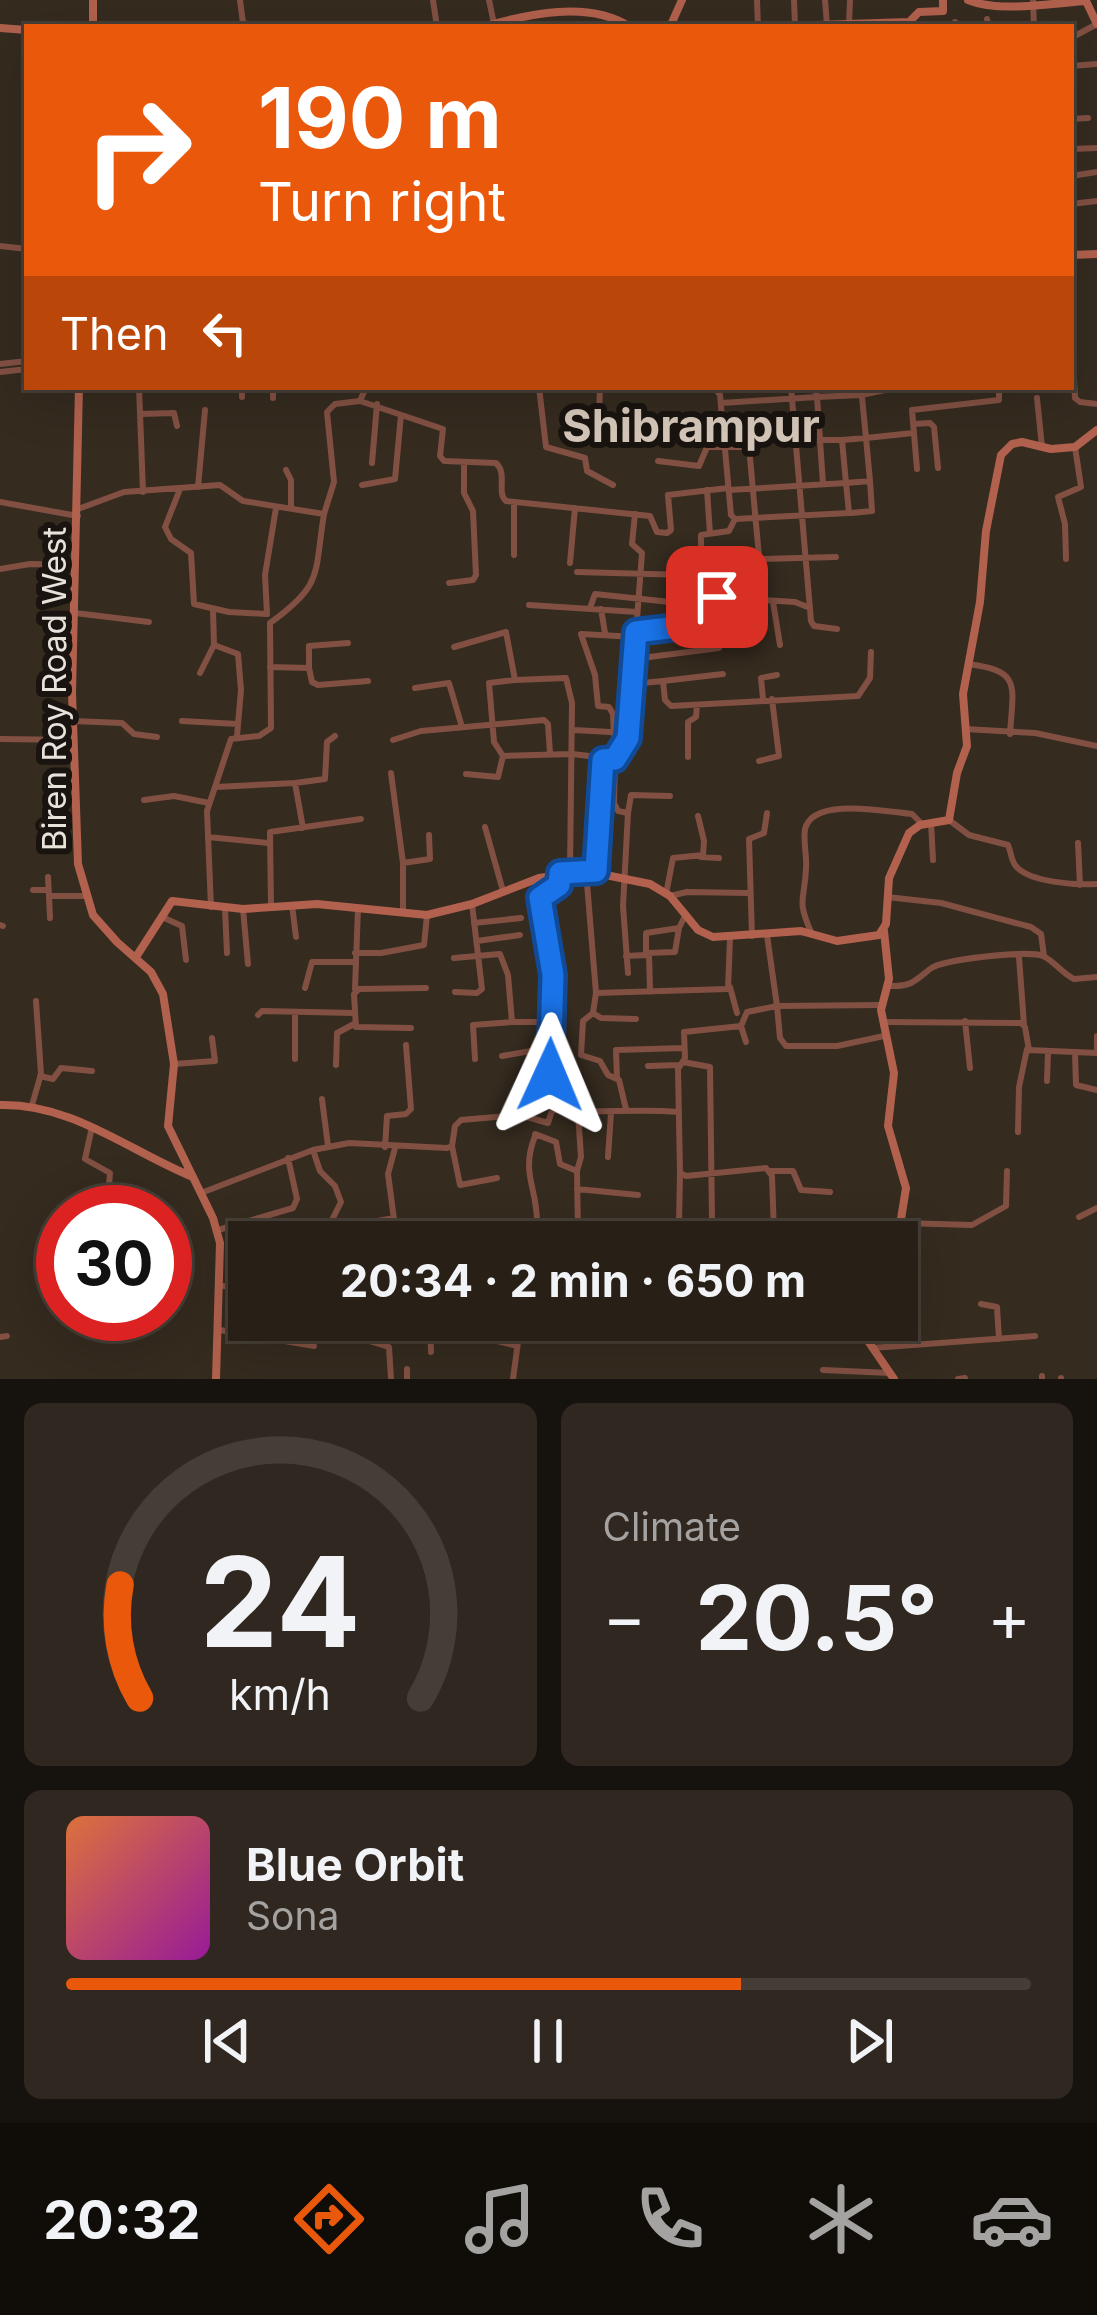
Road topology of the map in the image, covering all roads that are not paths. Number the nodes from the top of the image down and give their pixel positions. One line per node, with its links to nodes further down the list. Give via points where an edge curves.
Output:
1 (489, 0): 9 (street)
2 (850, 0): 11 (street)
3 (913, 0): 8 (street)
4 (943, 0): 8 (street, via 943,11)
5 (968, 0): 6 (street)
6 (1033, 3): 13 (street, via 1087,1)
7 (575, 5): 9 (street); 10 (street, via 604,10)
8 (915, 14): 12 (street)
9 (496, 24)
10 (623, 24)
11 (849, 24)
12 (897, 24)
13 (1097, 24)
14 (1074, 118): 15 (street)
15 (1088, 118)
16 (1074, 378): 39 (street, via 1075,398)
17 (79, 390): 77 (street, Biren Roy Road West)
18 (139, 390): 41 (street)
19 (242, 390): 30 (street)
20 (273, 390): 32 (street)
21 (365, 390): 36 (street)
22 (539, 390): 64 (street, via 546,447 585,458 587,472)
23 (600, 390): 44 (street, via 603,421)
24 (716, 390): 37 (street)
25 (744, 390): 35 (street)
26 (790, 390): 34 (street)
27 (816, 390): 31 (street)
28 (1000, 390): 45 (street, via 997,400 914,407)
29 (861, 391): 31 (street); 47 (street)
30 (242, 397)
31 (817, 397): 34 (street); 48 (street)
32 (273, 398)
33 (1037, 398): 52 (street)
34 (792, 399): 35 (street); 50 (street)
35 (746, 400): 37 (street)
36 (360, 401): 38 (street); 79 (street, via 327,412 334,482)
37 (721, 403): 51 (street)
38 (377, 404): 42 (street); 56 (street)
39 (1097, 404)
40 (205, 410): 66 (street)
41 (140, 414): 43 (street, via 174,413); 71 (street)
42 (401, 415): 55 (street, via 440,427 442,460); 63 (street, via 395,479)
43 (177, 426)
44 (681, 427)
45 (913, 429): 47 (street); 57 (street, via 934,428); 58 (street)
46 (1097, 430): 53 (street)
47 (866, 438): 49 (street); 60 (street)
48 (820, 440): 49 (street); 50 (street); 62 (street)
49 (842, 440): 61 (street)
50 (796, 442): 65 (street)
51 (725, 446): 54 (street, via 706,448 699,466); 67 (street, via 749,447); 69 (street)
52 (1042, 447): 53 (street); 123 (street, via 1012,444 1001,455)
53 (1075, 447): 91 (street, via 1081,487 1058,496)
54 (658, 461)
55 (464, 462): 73 (street, via 500,466 503,500); 98 (street, via 476,575)
56 (373, 463)
57 (938, 467)
58 (916, 469)
59 (286, 470): 75 (street)
60 (870, 481): 61 (street); 78 (street, via 872,511)
61 (846, 483): 62 (street); 78 (street)
62 (823, 484): 65 (street)
63 (362, 485)
64 (613, 485)
65 (800, 485): 67 (street); 81 (street)
66 (198, 487): 68 (street); 74 (street, via 220,485 243,501)
67 (752, 488): 69 (street); 82 (street)
68 (180, 489): 71 (street); 106 (street, via 165,527 193,558 194,604)
69 (729, 489): 70 (street); 83 (street)
70 (707, 490): 80 (street, via 668,495 668,533); 84 (street)
71 (143, 492): 77 (street)
72 (0, 502): 77 (street)
73 (514, 502): 76 (street); 85 (street)
74 (276, 506): 75 (street); 109 (street, via 265,575)
75 (291, 508): 79 (street)
76 (575, 508): 80 (street); 92 (street)
77 (78, 513): 93 (street, Biren Roy Road West)
78 (849, 513): 81 (street)
79 (324, 514): 109 (street, via 314,583 295,606)
80 (635, 514): 96 (street)
81 (803, 515): 82 (street); 88 (street)
82 (754, 518): 83 (street); 90 (street)
83 (735, 519): 84 (street, via 729,532)
84 (710, 533): 89 (street, via 700,537)
85 (514, 555)
86 (742, 555): 102 (street, via 719,557)
87 (836, 557): 88 (street)
88 (807, 558): 90 (street); 104 (street)
89 (700, 559)
90 (759, 559): 100 (street, via 763,600)
91 (1066, 559)
92 (570, 563)
93 (76, 565): 94 (street); 108 (street, Biren Roy Road West)
94 (0, 569)
95 (577, 572): 96 (street)
96 (640, 572): 97 (street); 99 (street)
97 (686, 575)
98 (449, 583)
99 (638, 596): 102 (street); 103 (street, via 595,594); 107 (street)
100 (773, 602): 104 (street); 118 (street)
101 (529, 604): 103 (street)
102 (717, 607): 112 (street)
103 (590, 608): 105 (street)
104 (810, 608): 113 (street, via 812,624)
105 (601, 609): 107 (street); 114 (street)
106 (213, 610): 109 (street); 117 (street)
107 (637, 612): 115 (street)
108 (75, 614): 111 (street); 136 (street, Biren Roy Road West)
109 (268, 619): 124 (street)
110 (735, 621): 112 (street)
111 (149, 622)
112 (718, 622): 115 (street)
113 (837, 628)
114 (605, 633): 115 (street); 143 (street, via 581,635 598,706 612,710)
115 (636, 634): 122 (street)
116 (348, 643): 125 (street, via 309,646)
117 (214, 645): 126 (street); 138 (street, via 238,655)
118 (780, 645)
119 (454, 647): 129 (street, via 506,632)
120 (719, 648): 122 (street)
121 (871, 652): 134 (street, via 860,695)
122 (634, 658): 132 (street)
123 (968, 664): 141 (street); 144 (street, via 1008,674)
124 (270, 667): 125 (street); 145 (street, via 271,728)
125 (309, 668): 130 (street, via 318,685)
126 (200, 673)
127 (723, 674): 131 (street)
128 (777, 675): 134 (street, via 761,678)
129 (515, 680): 139 (street, via 489,683); 142 (street, via 566,678)
130 (368, 681)
131 (663, 681): 132 (street); 135 (street, via 667,705)
132 (632, 683): 156 (street, via 628,738)
133 (416, 688): 140 (street, via 449,683)
134 (768, 699): 135 (street); 158 (street, via 779,756)
135 (697, 704): 155 (street)
136 (73, 721): 147 (street, via 122,723); 149 (street, Biren Roy Road West)
137 (182, 721): 138 (street)
138 (238, 724): 145 (street)
139 (492, 724): 140 (street); 152 (street, via 547,721); 154 (street)
140 (461, 727): 150 (street)
141 (965, 729): 144 (street); 170 (street)
142 (572, 730): 143 (street); 153 (street)
143 (611, 732): 156 (street)
144 (1010, 734): 151 (street)
145 (237, 736): 162 (street)
146 (335, 736): 161 (street, via 326,742 325,779)
147 (157, 737)
148 (0, 739): 149 (street)
149 (73, 740): 193 (street, Biren Roy Road West)
150 (393, 740)
151 (1097, 746)
152 (550, 754): 153 (street); 154 (street)
153 (572, 754): 157 (street); 183 (street)
154 (503, 756): 160 (street, via 498,776)
155 (688, 757)
156 (615, 759): 157 (street); 166 (street, via 614,803)
157 (603, 760): 182 (street)
158 (758, 761)
159 (391, 772): 181 (street)
160 (466, 774)
161 (295, 783): 162 (street); 173 (street)
162 (216, 788): 165 (street)
163 (670, 796): 166 (street, via 631,795)
164 (144, 800): 165 (street)
165 (209, 803): 175 (street)
166 (628, 813): 185 (street)
167 (767, 813): 191 (street, via 764,833 749,839)
168 (698, 816): 178 (street)
169 (361, 819): 173 (street)
170 (949, 820): 171 (street); 187 (street, via 969,835 1008,845 1026,873)
171 (927, 823): 180 (street); 194 (street, via 909,832); 211 (street, via 844,807 810,821 800,901)
172 (485, 826): 189 (street)
173 (303, 828): 176 (street, via 270,832)
174 (429, 835): 181 (street, via 430,860)
175 (208, 837): 176 (street); 197 (street)
176 (268, 842): 198 (street)
177 (1078, 843): 187 (street)
178 (701, 857): 179 (street); 192 (street, via 673,859)
179 (718, 858)
180 (933, 860)
181 (403, 863): 202 (street)
182 (591, 871): 183 (street); 185 (street); 238 (street)
183 (565, 872): 189 (street); 250 (street, via 540,898 553,975)
184 (48, 877): 190 (street)
185 (623, 877): 192 (street); 222 (street)
186 (1097, 884): 187 (street)
187 (1079, 885)
188 (34, 890): 190 (street)
189 (503, 891): 195 (street)
190 (48, 893): 193 (street); 206 (street)
191 (749, 893): 192 (street); 214 (street)
192 (668, 895): 203 (street)
193 (85, 896): 224 (street, Biren Roy Road West, via 102,927)
194 (886, 896): 210 (street); 223 (street, via 1031,927)
195 (472, 904): 204 (street); 208 (street)
196 (292, 905): 198 (street); 199 (street); 215 (street)
197 (211, 907): 200 (street); 205 (street, via 172,901)
198 (271, 908): 201 (street)
199 (358, 908): 202 (street); 225 (street)
200 (226, 909): 201 (street); 218 (street)
201 (243, 909): 228 (street)
202 (403, 912): 204 (street)
203 (686, 914): 209 (street); 216 (street, via 705,935)
204 (427, 915): 225 (street, via 424,945)
205 (160, 916): 224 (street); 227 (street, via 182,926)
206 (50, 918)
207 (520, 918): 208 (street)
208 (474, 923): 217 (street)
209 (679, 928): 219 (street, via 675,952); 219 (street, via 646,933)
210 (884, 931): 211 (street, via 837,941); 231 (street)
211 (811, 933): 213 (street)
212 (520, 935): 217 (street)
213 (766, 935): 214 (street); 241 (street)
214 (752, 936): 216 (street)
215 (296, 937)
216 (730, 938): 232 (street)
217 (477, 941): 221 (street)
218 (227, 953)
219 (648, 953): 222 (street); 237 (street)
220 (1019, 955): 223 (street); 231 (street, via 933,967 919,981); 253 (street)
221 (478, 956): 226 (street); 236 (street, via 480,992); 249 (street, via 503,958)
222 (626, 956): 229 (street)
223 (1044, 956): 230 (street, via 1068,977)
224 (136, 957): 270 (street, Biren Roy Road West, via 159,982)
225 (355, 958): 233 (street, via 312,962); 235 (street)
226 (454, 958)
227 (186, 960)
228 (248, 964)
229 (628, 973)
230 (1097, 977)
231 (889, 986): 240 (street)
232 (730, 987): 237 (street); 245 (street)
233 (305, 988)
234 (426, 988): 235 (street)
235 (355, 990): 244 (street)
236 (455, 992)
237 (650, 992): 238 (street)
238 (596, 993): 243 (street)
239 (36, 1001): 276 (street)
240 (881, 1004): 241 (street); 251 (street)
241 (777, 1006): 254 (street, via 747,1012); 256 (street, via 785,1046)
242 (295, 1012): 244 (street); 246 (street); 268 (street)
243 (593, 1012): 247 (street); 277 (street, via 584,1021 582,1058 600,1061)
244 (354, 1013): 252 (street)
245 (737, 1013)
246 (258, 1016)
247 (636, 1019)
248 (965, 1021): 251 (street); 253 (street); 274 (street)
249 (512, 1022): 250 (street); 269 (street, via 473,1025)
250 (551, 1022): 261 (street)
251 (883, 1022): 256 (street)
252 (354, 1024): 255 (street); 272 (street, via 337,1033)
253 (1024, 1024): 263 (street)
254 (741, 1026): 259 (street); 262 (street, via 687,1030)
255 (411, 1028)
256 (884, 1036): 322 (street, via 894,1073 888,1126 905,1178)
257 (1097, 1036): 266 (street)
258 (212, 1038): 270 (street, via 215,1061)
259 (746, 1042)
260 (406, 1045): 294 (street, via 411,1109 387,1116)
261 (548, 1048): 267 (street); 284 (street)
262 (684, 1048): 271 (street); 277 (street, via 616,1050)
263 (1027, 1049): 264 (street); 290 (street)
264 (1048, 1052): 265 (street); 278 (street)
265 (1075, 1052): 266 (street); 279 (street, via 1076,1085)
266 (1097, 1053)
267 (502, 1056)
268 (296, 1059)
269 (475, 1059)
270 (174, 1064): 304 (street, Biren Roy Road West, via 168,1126)
271 (681, 1064): 273 (street); 287 (street); 303 (street, via 710,1067)
272 (336, 1065)
273 (648, 1066)
274 (970, 1068)
275 (92, 1071): 276 (street, via 59,1068 53,1078)
276 (40, 1076): 282 (street)
277 (617, 1078): 283 (street)
278 (1047, 1081)
279 (1097, 1090)
280 (322, 1099): 292 (street)
281 (0, 1105): 282 (street)
282 (32, 1105): 289 (street)
283 (626, 1109): 286 (street); 287 (street)
284 (554, 1110): 285 (street); 288 (street)
285 (578, 1112): 286 (street); 299 (street)
286 (610, 1112): 297 (street)
287 (679, 1112): 302 (street)
288 (539, 1124): 291 (street); 293 (street, via 514,1114 461,1120)
289 (92, 1126): 304 (street); 306 (street, via 85,1159 111,1174)
290 (1018, 1132)
291 (535, 1134): 299 (street, via 556,1142 560,1164); 317 (street, via 526,1162)
292 (328, 1146): 294 (street); 296 (street)
293 (452, 1146): 295 (street); 305 (street, via 460,1185)
294 (385, 1147): 295 (street)
295 (395, 1148): 312 (street, via 388,1174)
296 (314, 1150): 298 (street); 314 (street, via 341,1202)
297 (608, 1157)
298 (288, 1158): 309 (street); 324 (street, via 293,1208)
299 (577, 1171): 307 (street)
300 (1006, 1171): 323 (street, via 1006,1206 977,1224)
301 (770, 1172): 303 (street); 308 (street, via 793,1171 801,1190); 321 (street)
302 (680, 1174): 303 (street); 319 (street)
303 (708, 1174): 320 (street)
304 (194, 1178): 309 (street, Biren Roy Road West)
305 (497, 1178)
306 (110, 1185)
307 (578, 1189): 310 (street); 318 (street)
308 (830, 1192)
309 (201, 1193): 324 (street, Biren Roy Road West)
310 (638, 1196)
311 (1097, 1208): 313 (street)
312 (394, 1217): 315 (street); 316 (street)
313 (1078, 1217)
314 (332, 1221)
315 (373, 1221)
316 (394, 1221)
317 (537, 1221)
318 (578, 1221)
319 (679, 1221)
320 (715, 1221)
321 (773, 1221)
322 (902, 1221)
323 (918, 1223)
324 (218, 1230): 325 (street, Biren Roy Road West)
325 (221, 1286): 326 (street); 328 (street, Biren Roy Road West)
326 (228, 1286)
327 (981, 1304): 330 (street, via 997,1307)
328 (220, 1330): 336 (street); 342 (street, Biren Roy Road West)
329 (1035, 1336): 330 (street)
330 (999, 1339): 338 (street)
331 (369, 1341): 343 (street, via 389,1347)
332 (431, 1341): 339 (street)
333 (497, 1341): 337 (street)
334 (518, 1341): 337 (street)
335 (868, 1341): 338 (street)
336 (314, 1346)
337 (517, 1346): 344 (street)
338 (872, 1348): 341 (street)
339 (431, 1352)
340 (823, 1370): 341 (street)
341 (892, 1376)
342 (216, 1379)
343 (391, 1379)
344 (513, 1379)

